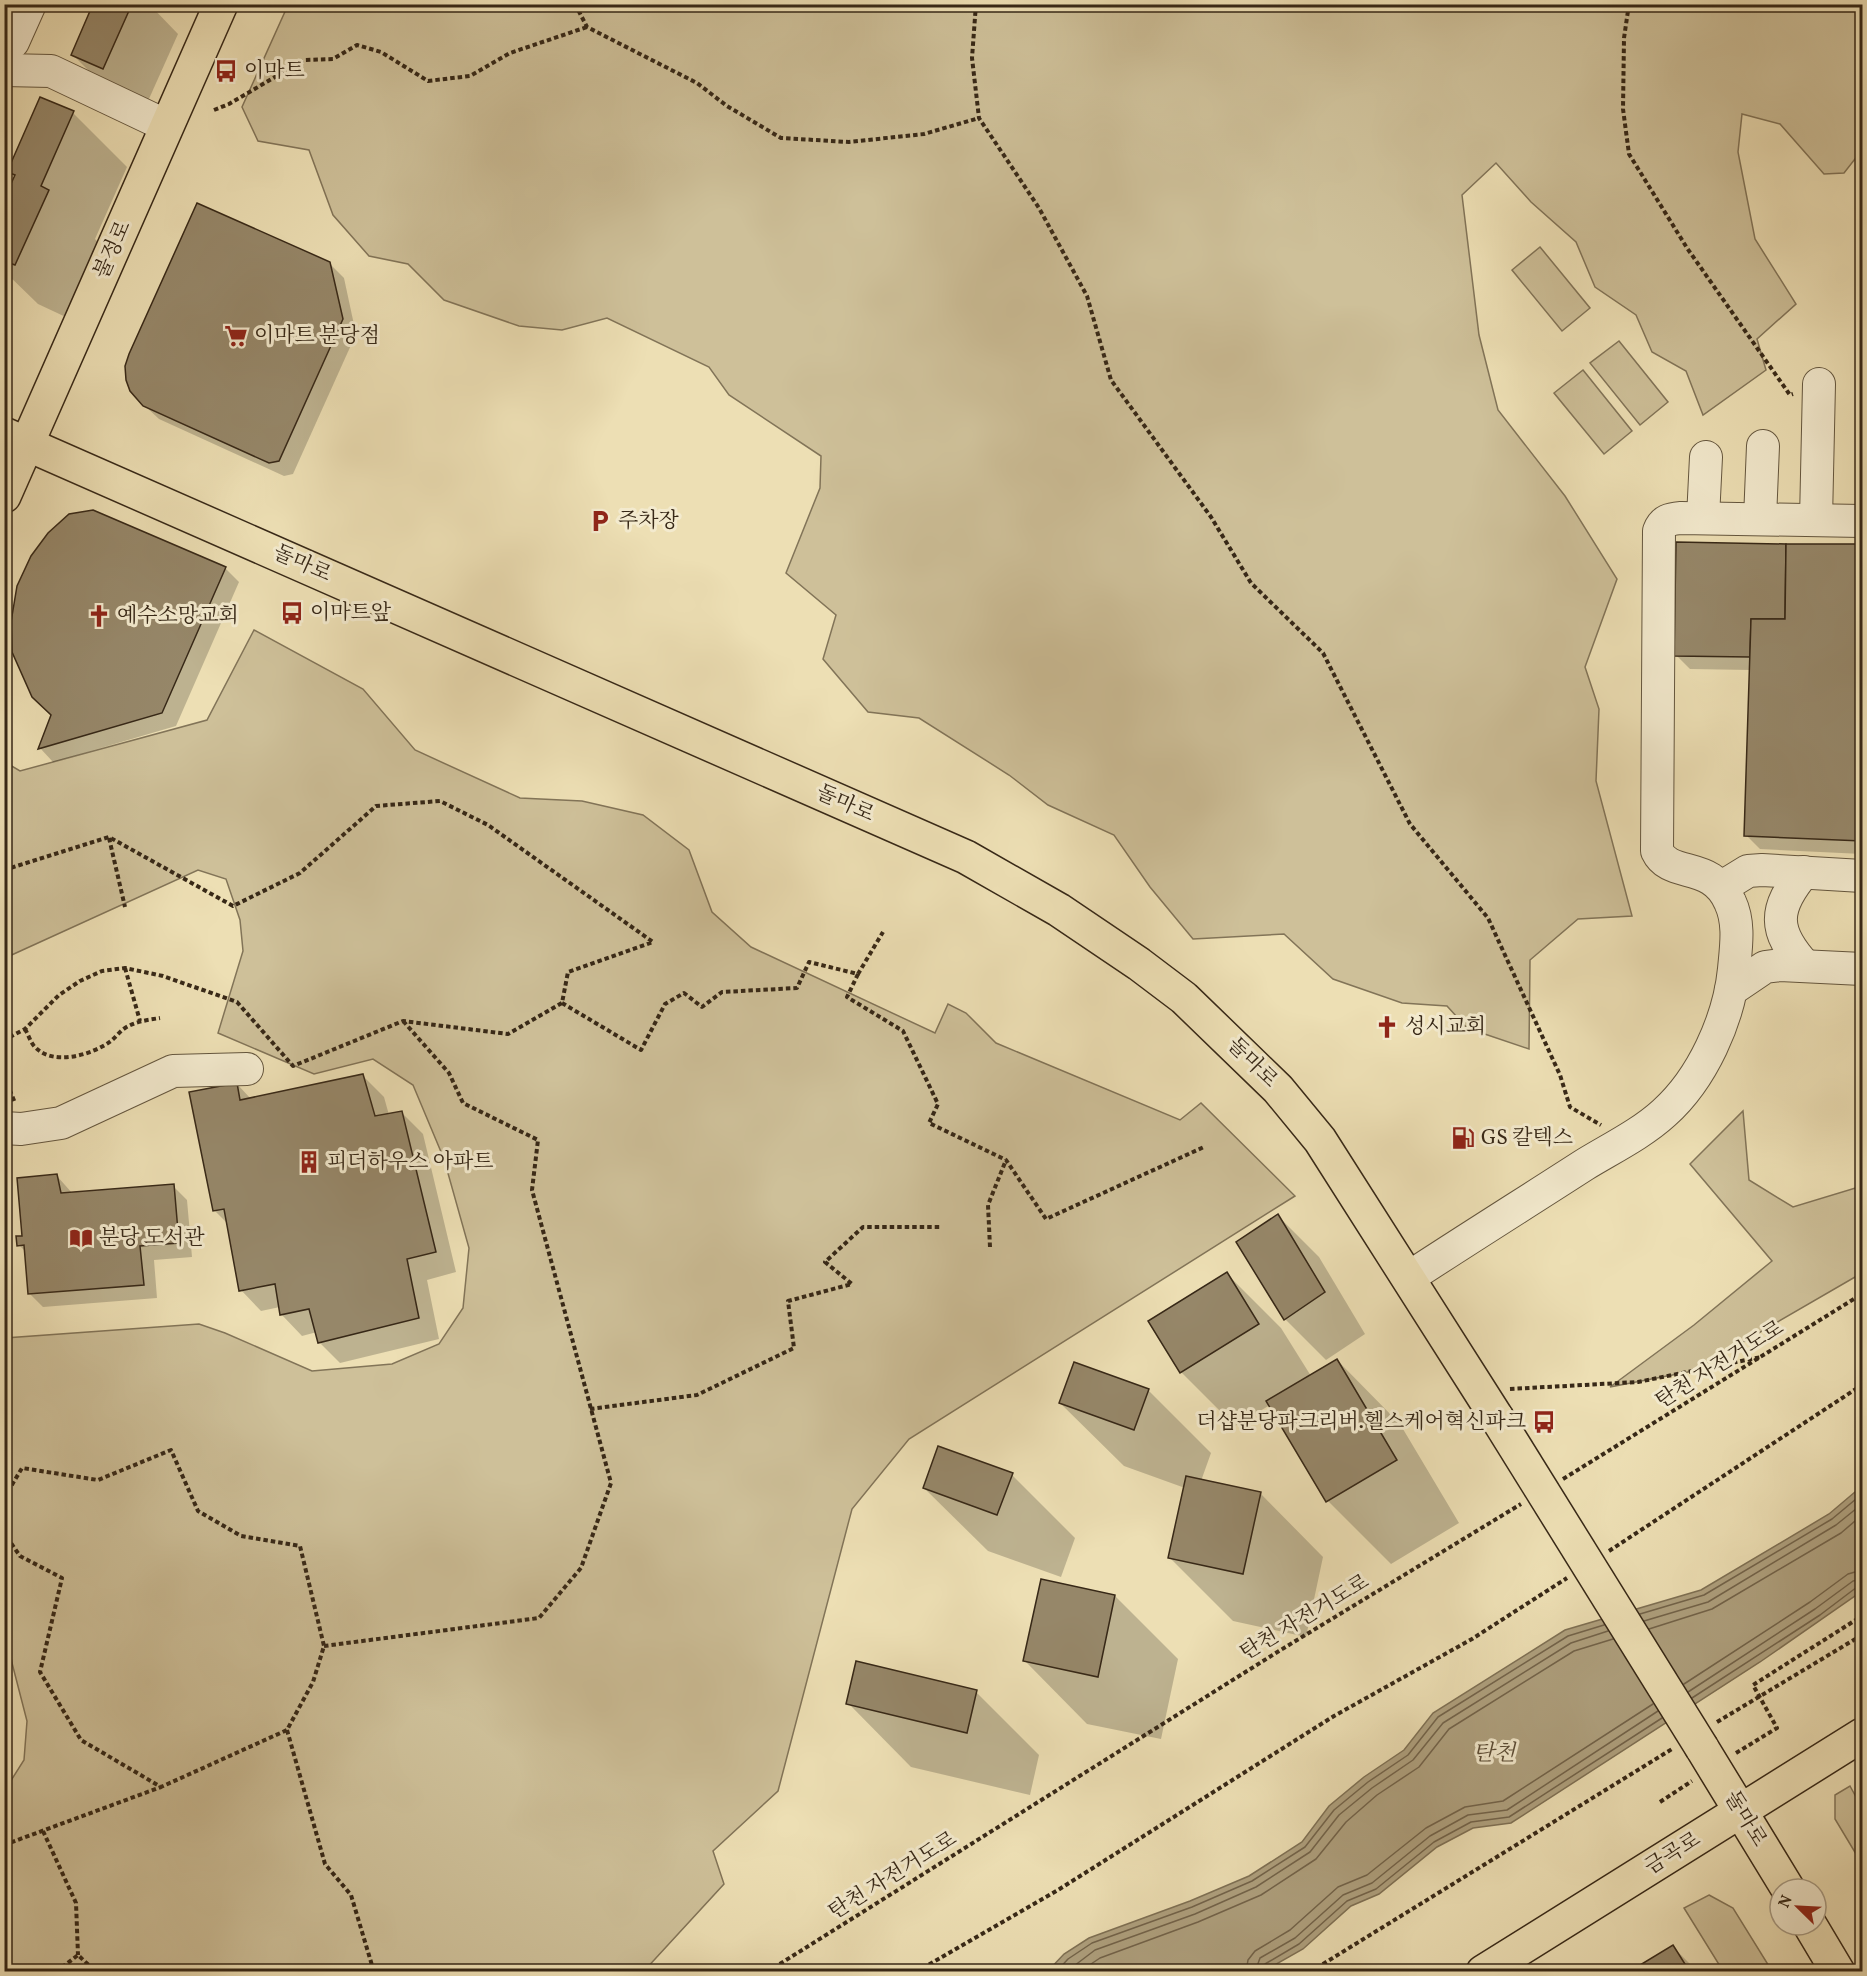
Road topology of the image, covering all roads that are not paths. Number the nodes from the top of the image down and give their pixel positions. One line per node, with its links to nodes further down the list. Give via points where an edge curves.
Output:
1 (30, 4): 3 (street, via 13,42)
2 (221, 4): 5 (main road, 불정로)
3 (4, 38)
4 (4, 70): 5 (street, via 51,71)
5 (168, 126): 7 (main road, 불정로)
6 (1819, 384): 13 (street)
7 (16, 440): 10 (main road, 불정로); 23 (main road, 돌마로, via 966,857 1013,882 1184,998 1278,1089 1320,1140)
8 (1763, 446): 12 (street)
9 (1706, 457): 11 (street)
10 (4, 496)
11 (1703, 518): 12 (street); 17 (street, via 1670,518 1659,531 1657,851 1661,860 1706,874)
12 (1760, 519): 13 (street)
13 (1816, 520): 14 (street)
14 (1863, 521)
15 (1804, 872): 16 (street); 17 (street, via 1748,871); 18 (street, via 1784,900 1780,927 1791,951)
16 (1863, 876)
17 (1722, 887): 20 (street, via 1736,922)
18 (1805, 966): 19 (street); 20 (street, via 1766,967)
19 (1863, 969)
20 (1731, 990): 23 (street, via 1719,1028 1695,1075 1663,1114)
21 (247, 1069): 22 (street, via 173,1071 96,1100 61,1123 21,1130)
22 (11, 1119)
23 (1408, 1278): 25 (main road, 돌마로, bridge)
24 (1863, 1735): 25 (main road, 금곡로)
25 (1741, 1812): 26 (main road, 돌마로); 28 (main road, 금곡로)
26 (1781, 1877)
27 (1817, 1937): 29 (main road)
28 (1483, 1971)
29 (1838, 1971)

